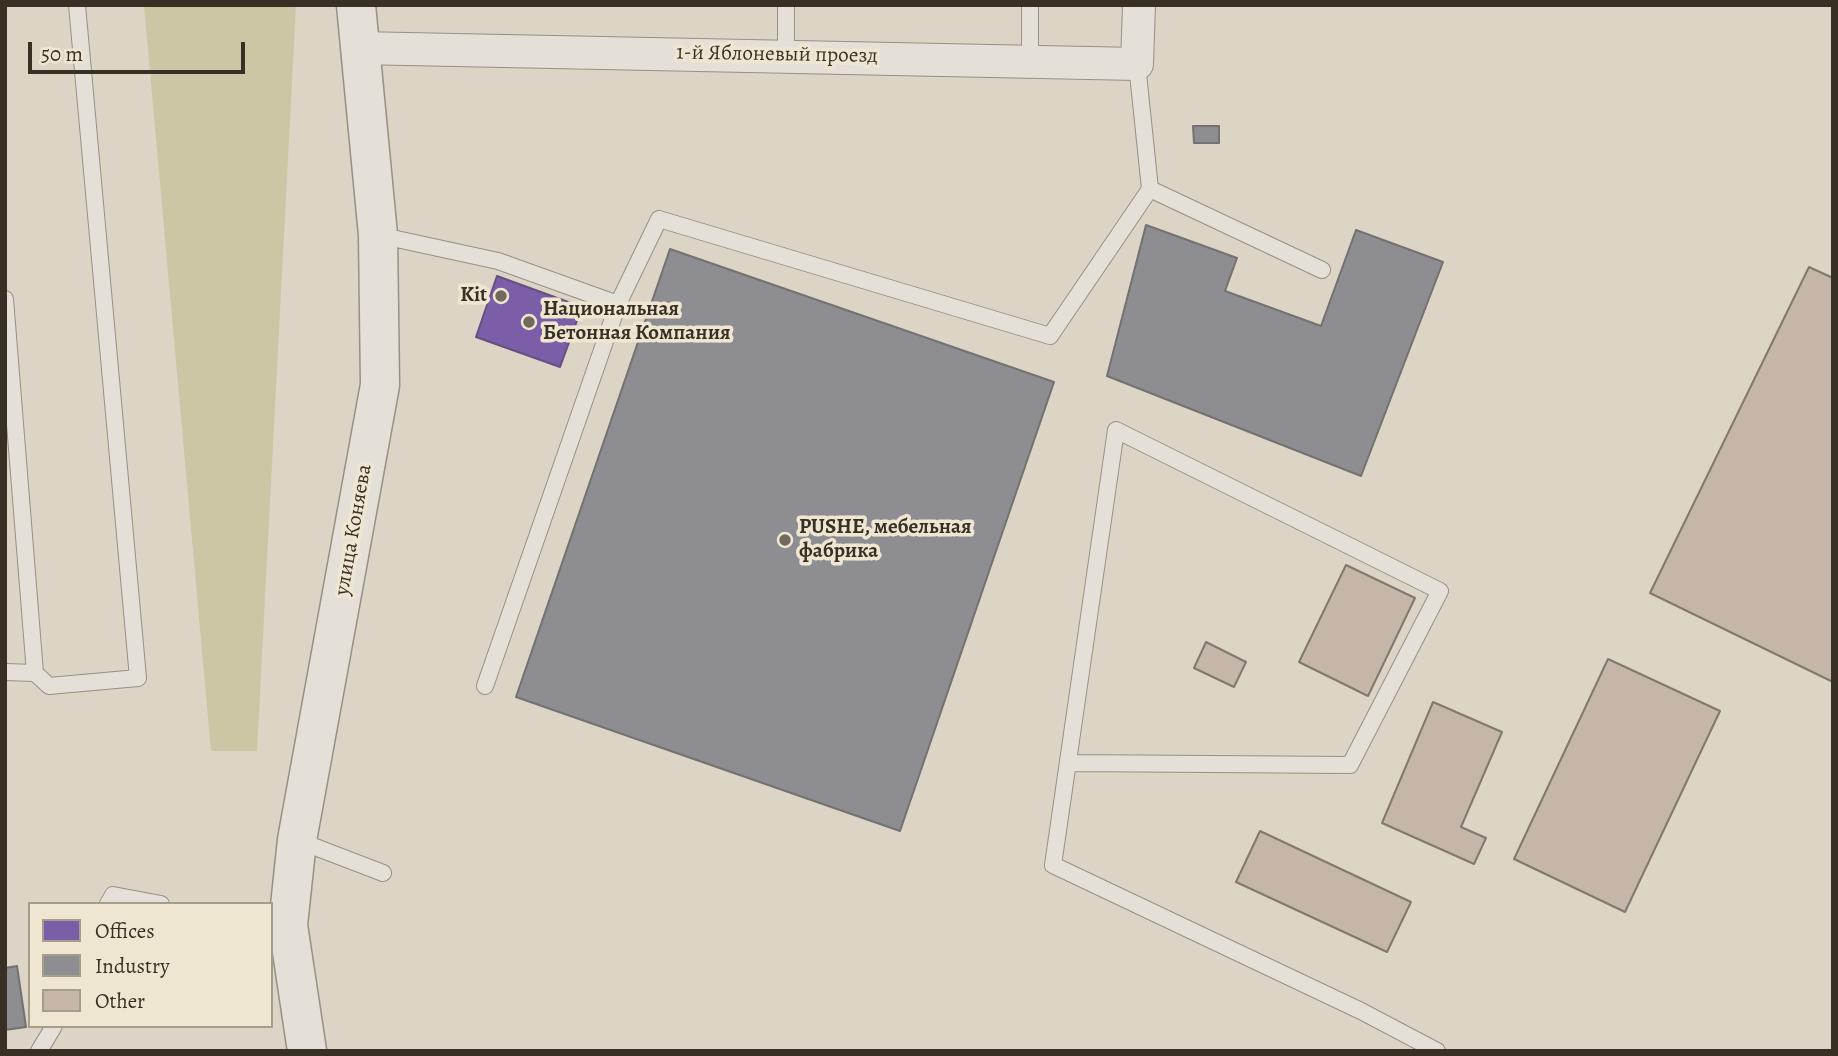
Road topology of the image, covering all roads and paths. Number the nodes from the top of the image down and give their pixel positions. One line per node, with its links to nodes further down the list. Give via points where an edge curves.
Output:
1 (77, 5): 16 (lane, via 138,678 49,686)
2 (356, 5): 6 (street, улица Коняева)
3 (786, 5): 7 (lane)
4 (1030, 5): 8 (lane)
5 (1139, 5): 9 (street)
6 (358, 48): 7 (street, 1-й Яблоневый проезд); 11 (street, улица Коняева)
7 (786, 56): 8 (street, 1-й Яблоневый проезд)
8 (1030, 60): 9 (street, 1-й Яблоневый проезд)
9 (1137, 64): 10 (lane)
10 (1150, 189): 12 (lane); 14 (lane, via 1050,337 659,219)
11 (378, 235): 14 (lane, via 498,261); 19 (street, улица Коняева, via 380,385)
12 (1322, 270)
13 (5, 299): 16 (lane)
14 (618, 304): 17 (lane)
15 (5, 672): 16 (lane)
16 (35, 673)
17 (485, 687)
18 (1068, 763): 18 (lane, via 1116,430 1440,591 1350,765); 27 (lane, via 1053,865)
19 (297, 840): 20 (lane); 23 (street, улица Коняева)
20 (383, 873)
21 (109, 902): 22 (lane, via 113,895)
22 (150, 902)
23 (280, 924): 26 (street, улица Коняева)
24 (53, 1028): 25 (lane)
25 (39, 1051)
26 (306, 1051)
27 (1437, 1051)

